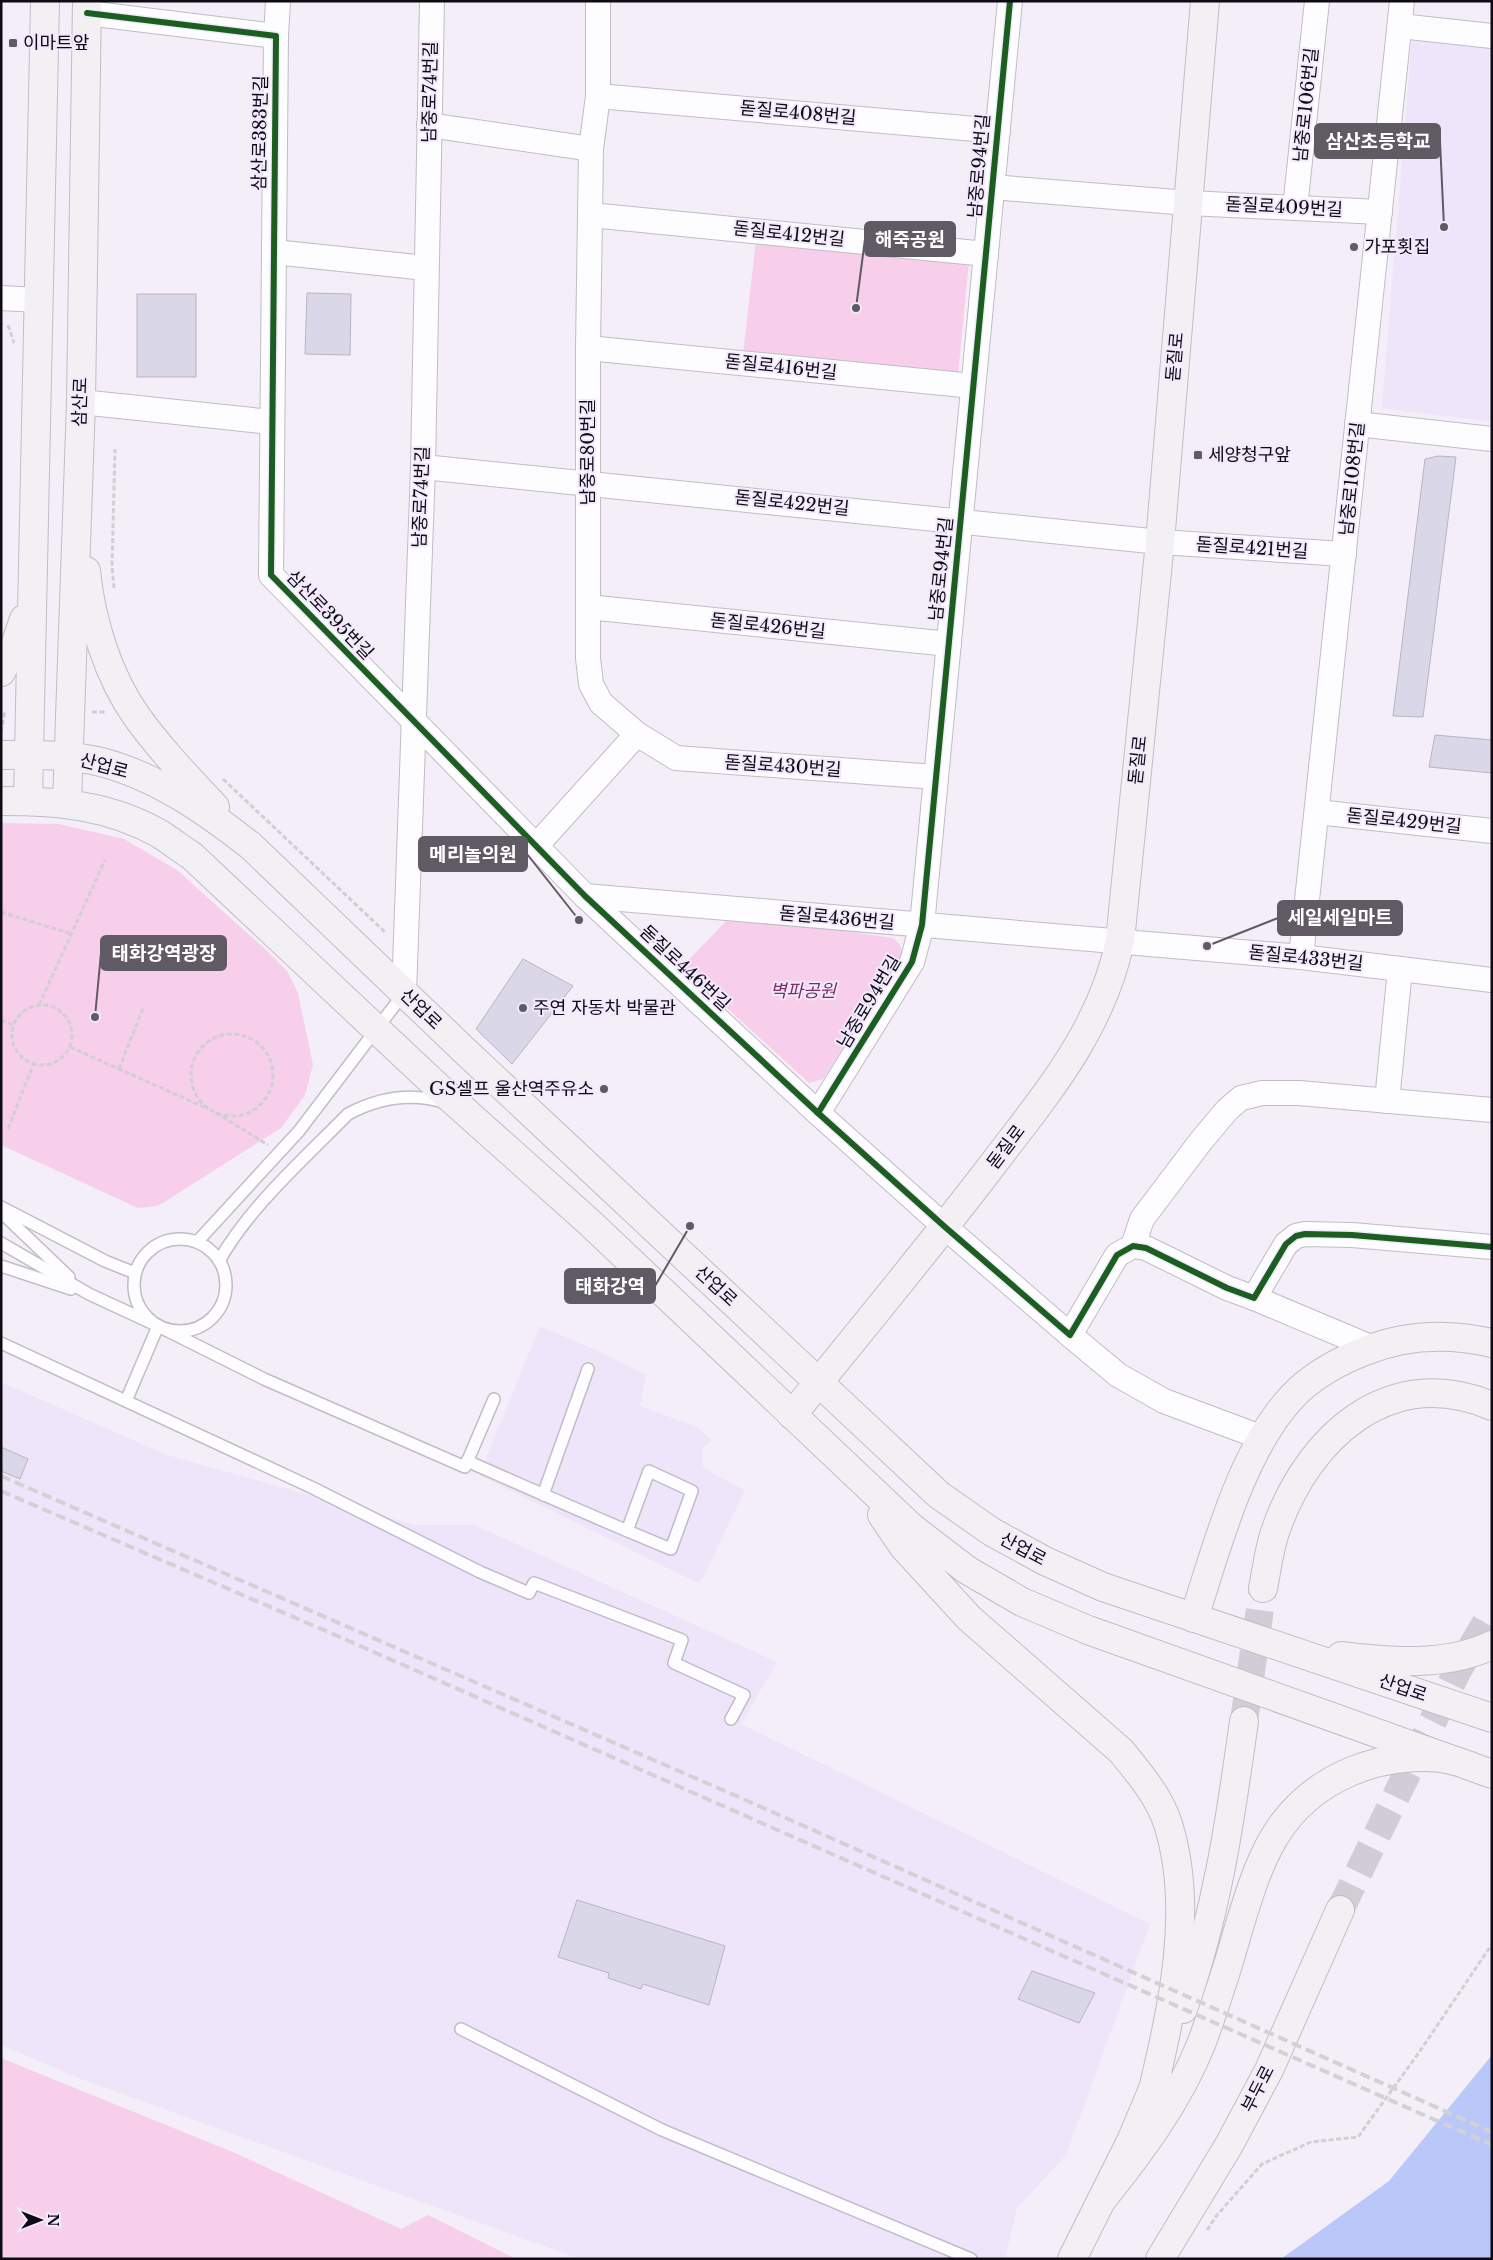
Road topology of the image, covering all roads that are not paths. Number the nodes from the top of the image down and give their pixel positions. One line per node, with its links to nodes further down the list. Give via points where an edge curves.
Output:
1 (45, 1): 26 (main road)
2 (278, 1): 11 (street, 삼산로383번길)
3 (432, 1): 14 (street, 남중로74번길)
4 (598, 1): 13 (street, 남중로80번길)
5 (1010, 1): 15 (street, 남중로94번길)
6 (1205, 1): 18 (main road, 돋질로)
7 (1317, 1): 19 (street, 남중로106번길)
8 (1402, 1): 10 (street, 남중로108번길)
9 (87, 7): 11 (street); 29 (main road, 삼산로)
10 (1400, 26): 12 (street); 20 (street, 남중로108번길)
11 (276, 36): 22 (street, 삼산로383번길)
12 (1492, 36)
13 (598, 96): 15 (street, 돋질로408번길); 16 (street, 남중로80번길)
14 (429, 125): 16 (street); 24 (street, 남중로74번길)
15 (998, 131): 17 (street, 남중로94번길)
16 (592, 149): 21 (street, 남중로80번길)
17 (992, 186): 18 (street, 돋질로409번길); 23 (street, 남중로94번길)
18 (1188, 203): 19 (street, 돋질로409번길); 37 (main road, 돋질로)
19 (1295, 208): 20 (street, 돋질로409번길)
20 (1380, 212): 31 (street, 남중로108번길)
21 (592, 215): 23 (street, 돋질로412번길); 27 (street, 남중로80번길)
22 (274, 252): 24 (street); 30 (street, 삼산로383번길)
23 (986, 254): 28 (street, 남중로94번길)
24 (426, 268): 33 (street, 남중로74번길)
25 (1, 298): 26 (street)
26 (38, 300): 39 (main road)
27 (588, 348): 28 (street, 돋질로416번길); 35 (street, 남중로80번길)
28 (973, 386): 36 (street, 남중로94번길)
29 (81, 402): 30 (street); 34 (main road, 삼산로)
30 (270, 422): 43 (street, 삼산로395번길, via 270,576)
31 (1358, 424): 32 (street); 38 (street, 남중로108번길)
32 (1492, 439)
33 (423, 467): 35 (street, 돋질로422번길); 43 (street, 남중로74번길)
34 (77, 481): 47 (main road, 삼산로); 53 (main road, via 87,584 105,654 120,689 158,744)
35 (588, 483): 36 (street, 돋질로422번길); 40 (street, 남중로80번길)
36 (961, 520): 37 (street, 돋질로422번길); 41 (street, 남중로94번길)
37 (1160, 542): 38 (street, 돋질로421번길); 57 (main road, 돋질로)
38 (1344, 554): 51 (street, 남중로108번길)
39 (32, 581): 42 (main road, via 22,625); 45 (main road)
40 (588, 607): 41 (street, 돋질로426번길); 44 (street, 남중로80번길, via 588,658 592,684 601,703)
41 (949, 644): 48 (street, 남중로94번길)
42 (1, 672)
43 (413, 722): 54 (street, 돋질로446번길); 61 (street, 남중로74번길)
44 (637, 734): 48 (street, 돋질로430번길, via 676,758); 54 (street)
45 (29, 754): 46 (main road, 산업로); 47 (main road, 산업로); 49 (main road)
46 (1, 755)
47 (68, 756): 50 (main road, 삼산로); 53 (main road, 산업로, via 142,777 215,818)
48 (936, 777): 56 (street, 남중로94번길)
49 (14, 801): 50 (main road)
50 (67, 803): 62 (main road, via 125,818 160,834 192,856)
51 (1317, 812): 52 (street, 돋질로429번길); 58 (street, 남중로108번길)
52 (1492, 831)
53 (251, 846): 61 (main road, 산업로)
54 (536, 846): 55 (street, 돋질로446번길)
55 (585, 896): 56 (street, 돋질로436번길); 66 (street, 돋질로446번길)
56 (922, 925): 57 (street, 돋질로436번길); 66 (street, 남중로94번길, via 912,962)
57 (1120, 941): 58 (street, 돋질로433번길); 69 (main road, 돋질로, via 1113,973 1066,1069)
58 (1301, 957): 59 (street, 돋질로433번길)
59 (1400, 969): 60 (street, 돋질로433번길); 63 (street)
60 (1492, 980)
61 (404, 992): 62 (lane); 85 (main road, 산업로)
62 (376, 1029): 64 (main road); 70 (lane, via 299,1130)
63 (1387, 1101): 65 (street); 72 (street, via 1277,1092 1241,1098 1201,1141 1142,1219)
64 (463, 1109): 74 (lane, via 436,1100 410,1097 388,1098 348,1114 257,1209 232,1238); 89 (main road, via 589,1222)
65 (1492, 1110)
66 (818, 1113): 69 (street, 돋질로446번길)
67 (1, 1207): 76 (lane)
68 (1, 1212): 77 (lane)
69 (945, 1227): 80 (street, 돋질로446번길); 85 (main road, 돋질로)
70 (197, 1242): 74 (lane); 76 (lane, via 181,1238 166,1240 152,1247)
71 (1, 1243): 77 (lane)
72 (1134, 1246): 78 (street, via 1146,1248); 80 (street, via 1117,1255)
73 (1492, 1247): 78 (street, via 1305,1234 1286,1244)
74 (219, 1261): 79 (lane, via 225,1275 226,1290 213,1317 202,1326 187,1331 172,1331)
75 (1, 1266): 77 (lane)
76 (135, 1273): 79 (lane, via 138,1303)
77 (89, 1294): 79 (lane)
78 (1254, 1298): 83 (street)
79 (158, 1326): 87 (lane); 91 (lane, via 264,1379 433,1454 465,1467)
80 (1070, 1334): 90 (street, 돋질로446번길, via 1118,1375 1164,1401)
81 (1, 1343): 87 (lane)
82 (1492, 1343): 83 (main road, via 1458,1336 1413,1337)
83 (1373, 1348): 90 (main road, via 1335,1364 1299,1390)
84 (588, 1369): 93 (lane)
85 (819, 1382): 89 (main road, 돋질로); 96 (main road, 산업로, via 939,1495 992,1532 1103,1587)
86 (494, 1399): 91 (lane)
87 (126, 1401): 100 (lane, via 313,1488 488,1576 529,1593 534,1582 682,1640 674,1662 744,1695)
88 (1492, 1406): 95 (main road, via 1476,1399 1448,1394 1416,1394 1383,1403 1347,1422 1320,1448 1294,1487 1275,1532)
89 (792, 1415): 92 (main road)
90 (1263, 1438): 96 (main road, via 1235,1497)
91 (467, 1461): 93 (lane)
92 (859, 1478): 102 (main road, via 911,1527 960,1564 1022,1602 1088,1630); 106 (main road, via 903,1546 930,1577 976,1624 1120,1751 1155,1797 1167,1822 1174,1848 1179,1911 1175,1986)
93 (543, 1495): 94 (lane)
94 (628, 1531): 94 (lane, via 671,1549 692,1491 649,1471)
95 (1263, 1588)
96 (1194, 1618): 97 (main road, 산업로)
97 (1274, 1644): 98 (main road, via 1352,1657 1398,1660 1460,1656); 99 (main road, 산업로)
98 (1492, 1646)
99 (1482, 1715)
100 (730, 1719)
101 (1244, 1721): 106 (main road, via 1226,1848 1214,1906 1196,1972)
102 (1455, 1761): 103 (main road); 107 (main road, via 1405,1758 1361,1767 1321,1786 1287,1819 1272,1839 1259,1867 1202,2042 1182,2086 1155,2131)
103 (1492, 1774)
104 (1340, 1910): 110 (main road, 부두로, via 1269,2070 1229,2145)
105 (461, 2029): 108 (lane, via 662,2130)
106 (1152, 2094): 107 (main road)
107 (1101, 2201): 109 (main road)
108 (971, 2259)
109 (1072, 2259)
110 (1160, 2259)

